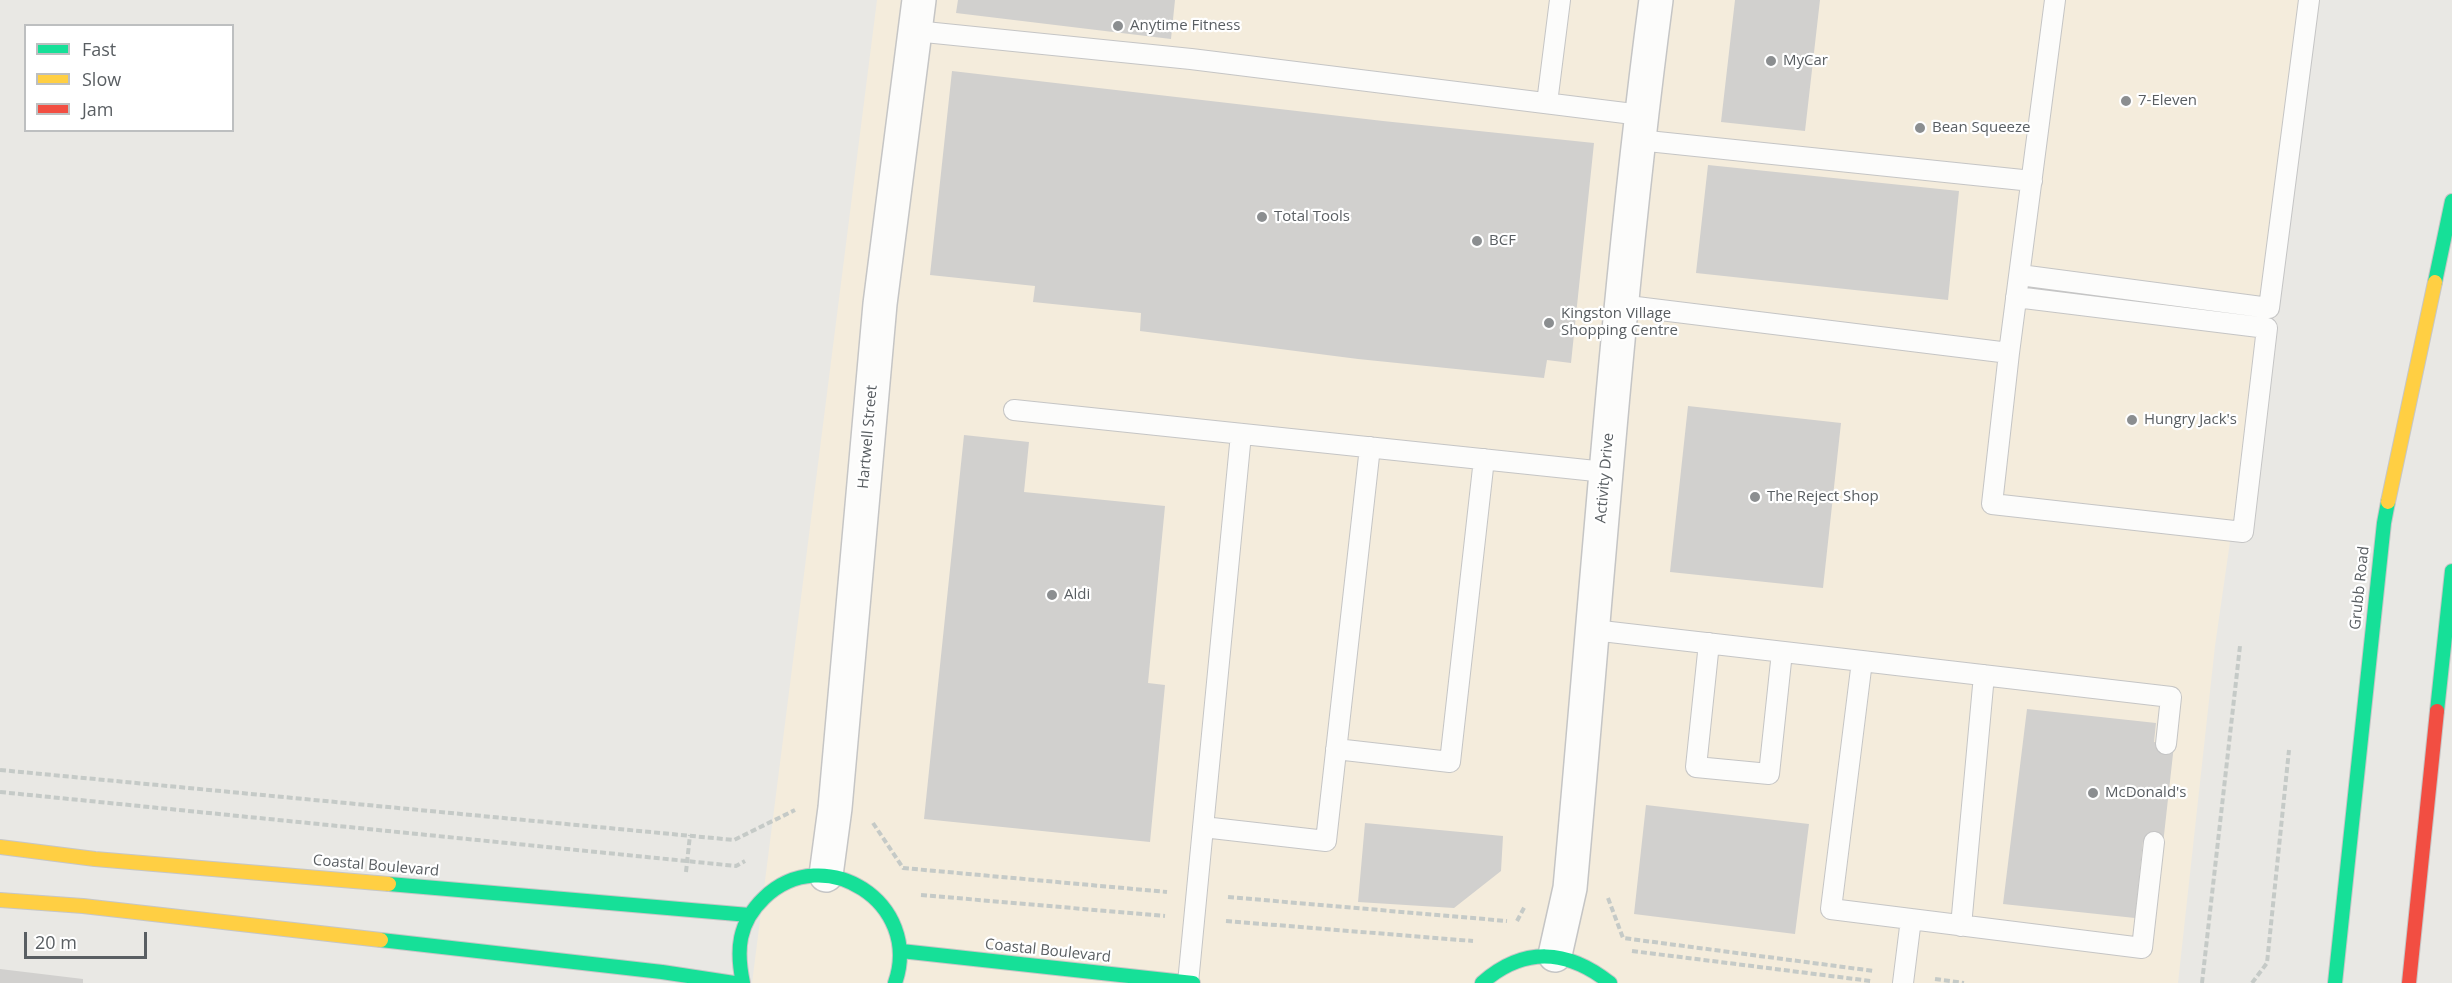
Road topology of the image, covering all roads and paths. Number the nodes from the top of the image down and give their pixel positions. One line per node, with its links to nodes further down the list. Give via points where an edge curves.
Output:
1 (1560, 0): 6 (lane)
2 (1656, 0): 7 (street, Activity Drive)
3 (2055, 0): 8 (lane)
4 (2309, 0): 10 (lane, via 2269,308)
5 (917, 16): 6 (lane, via 1191,59); 31 (street, Hartwell Street, via 880,304)
6 (1547, 103): 7 (lane)
7 (1640, 127): 8 (lane); 12 (street, Activity Drive)
8 (2032, 181): 10 (lane)
9 (2452, 201): 60 (street, Grubb Road, via 2384,523)
10 (2020, 275): 11 (lane)
11 (2016, 297): 13 (lane); 13 (lane, via 2268,328 2243,532 1992,504)
12 (1620, 305): 13 (lane); 18 (street, Activity Drive)
13 (2009, 353)
14 (1014, 410): 15 (lane)
15 (1241, 434): 16 (lane); 32 (lane)
16 (1370, 447): 17 (lane); 27 (lane)
17 (1484, 459): 18 (lane); 27 (lane, via 1450,762)
18 (1605, 472): 20 (street, Activity Drive)
19 (2452, 571): 61 (street)
20 (1593, 630): 21 (lane); 37 (street, Activity Drive)
21 (1709, 643): 23 (lane); 23 (lane, via 1696,766 1769,774)
22 (2240, 646): 58 (path)
23 (1782, 652): 24 (lane)
24 (1862, 661): 25 (lane); 43 (lane, via 1832,909)
25 (1984, 675): 26 (lane, via 2171,697); 44 (lane)
26 (2166, 744)
27 (1336, 749): 32 (lane, via 1326,841)
28 (2289, 750): 59 (path, via 2267,963)
29 (0, 770): 31 (path, via 734,840 805,805)
30 (0, 792): 35 (path, via 736,866)
31 (835, 807): 36 (street, Hartwell Street); 38 (path, via 865,811 903,868)
32 (1203, 827): 38 (lane)
33 (2154, 842): 44 (lane, via 2142,948)
34 (0, 847): 41 (street, Coastal Boulevard, via 95,859)
35 (755, 856)
36 (826, 874): 41 (street, via 782,884 763,897); 46 (street, via 849,879 869,891 896,928)
37 (1570, 888): 38 (path, via 1538,884 1516,922); 48 (street, Activity Drive); 49 (path, via 1607,893 1623,938)
38 (1197, 894): 42 (lane)
39 (917, 895): 42 (path)
40 (0, 900): 51 (street, via 83,906)
41 (749, 915): 52 (street, via 740,937 738,962)
42 (1194, 918): 45 (path); 54 (lane)
43 (1911, 919): 44 (lane); 49 (lane)
44 (1961, 926)
45 (1483, 942)
46 (901, 951): 53 (street); 54 (street, Coastal Boulevard)
47 (1629, 951): 50 (path)
48 (1555, 955): 55 (street, via 1509,963); 56 (street, via 1578,961)
49 (1904, 979): 57 (path)
50 (1877, 981)
51 (734, 983)
52 (743, 983)
53 (896, 983)
54 (1190, 983)
55 (1482, 983)
56 (1610, 983)
57 (1964, 983)
58 (2202, 983)
59 (2252, 983)
60 (2335, 983)
61 (2409, 983)

